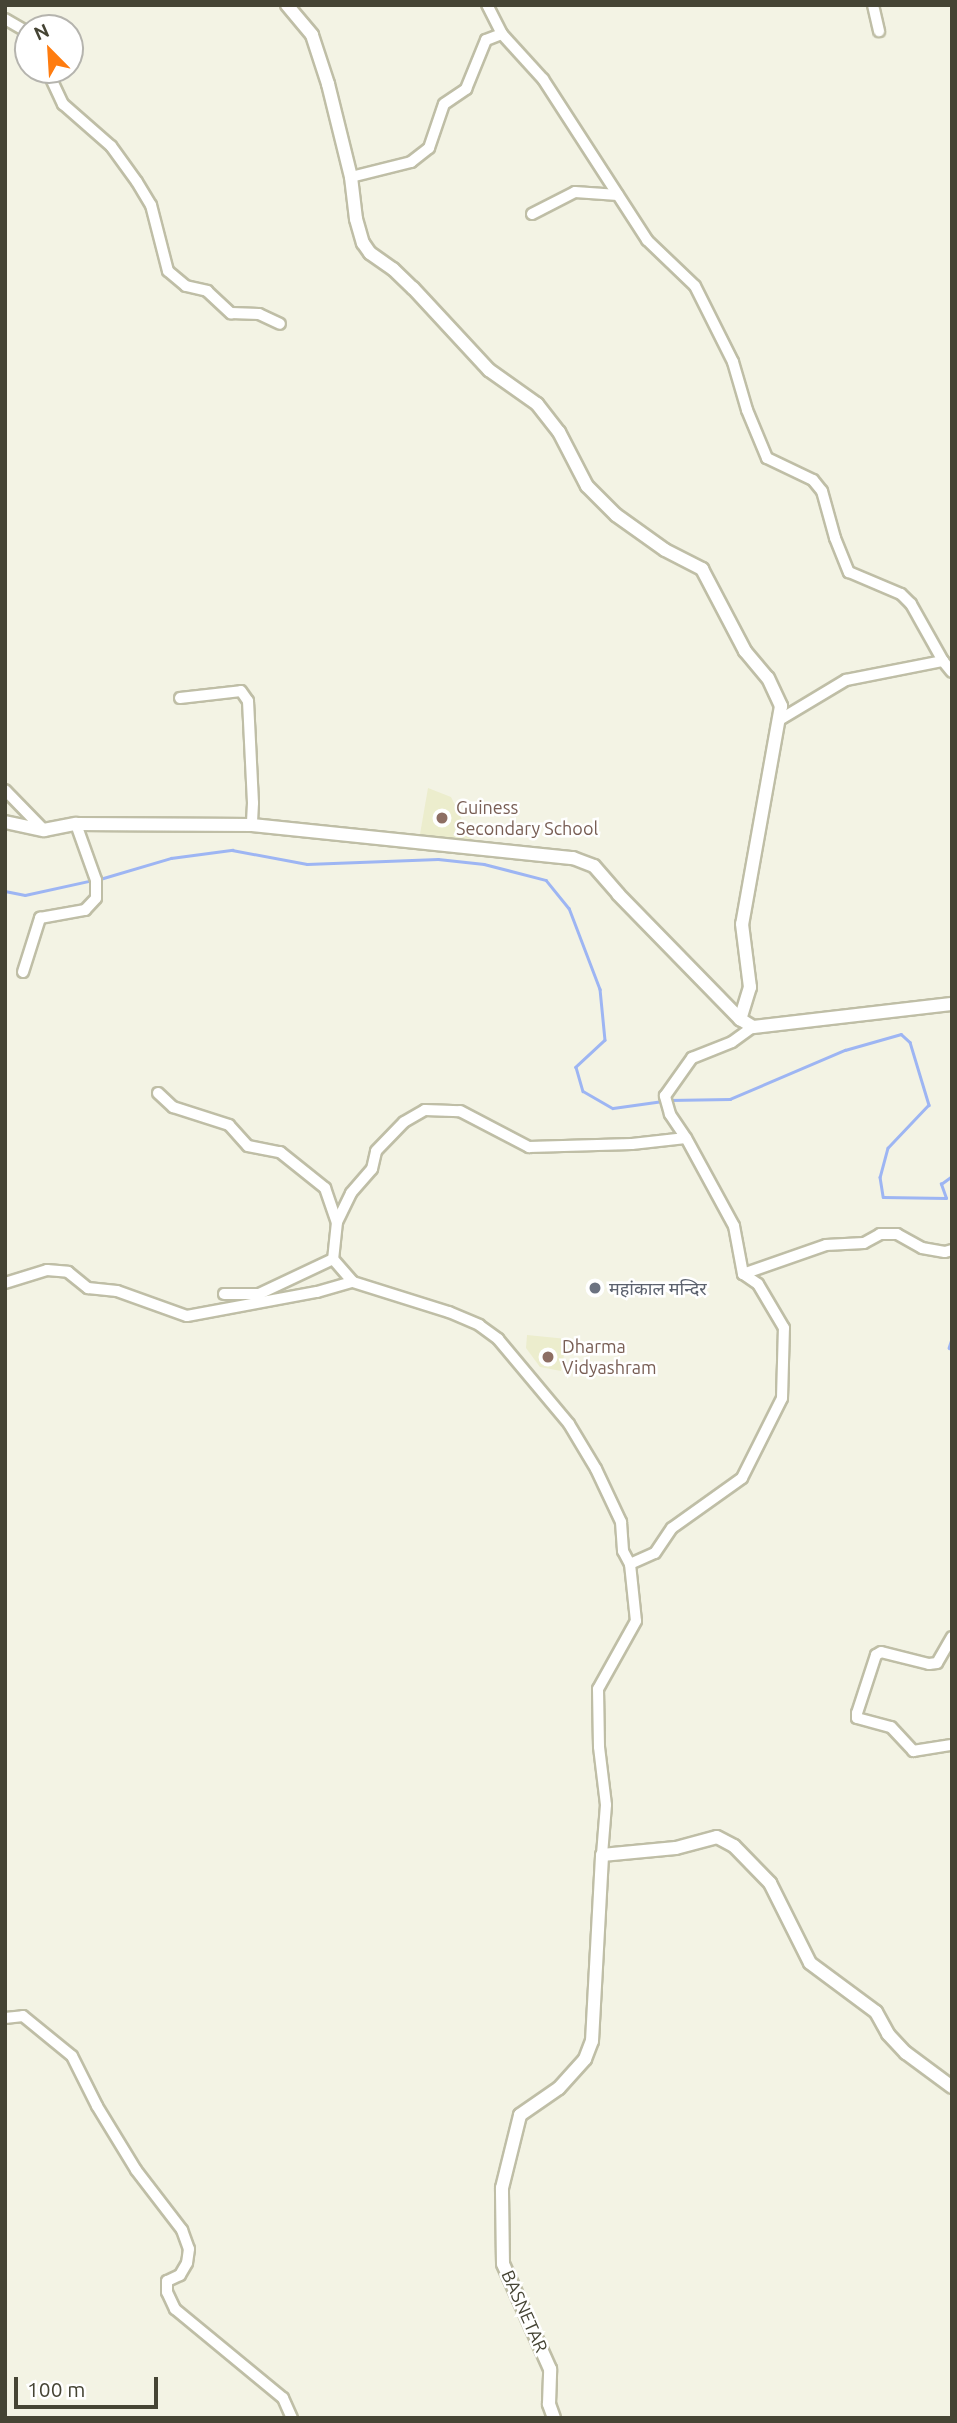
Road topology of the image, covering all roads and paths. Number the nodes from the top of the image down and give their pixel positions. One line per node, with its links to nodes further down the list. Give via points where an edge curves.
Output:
1 (287, 5): 7 (street, via 312,35)
2 (487, 5): 5 (street)
3 (873, 5): 4 (street)
4 (879, 31)
5 (502, 34): 7 (street, via 486,40 466,89 444,104 429,148 411,162); 8 (street, via 543,79)
6 (54, 84): 10 (street, via 63,104 111,146 137,182 151,205 169,271 186,286 207,291 232,313 259,314)
7 (351, 177): 14 (street, via 356,219 370,253 414,288 489,370 537,404 559,432 587,486 616,515 665,550 702,569 745,651 768,678 781,706)
8 (618, 195): 9 (street, via 575,192); 11 (street, via 647,240 695,286 733,362 767,458 795,469 822,491 849,572 901,594)
9 (532, 214)
10 (279, 324)
11 (943, 661): 12 (street); 14 (street, via 846,680)
12 (952, 672)
13 (180, 698): 18 (street, via 241,691 248,701)
14 (781, 719): 22 (street, via 741,924 750,987)
15 (5, 790): 19 (street)
16 (5, 822): 19 (street)
17 (76, 824): 18 (street); 19 (street); 20 (street, via 96,880 96,898 85,910 40,918)
18 (252, 825): 22 (street, via 551,854 584,862 594,866)
19 (44, 830)
20 (23, 972)
21 (952, 1004): 23 (street)
22 (740, 1019): 23 (street)
23 (753, 1027): 25 (street, via 732,1042 692,1058 665,1096 670,1114)
24 (158, 1093): 26 (street, via 173,1107 229,1125 248,1146 280,1152 325,1188)
25 (686, 1138): 26 (street, via 529,1147 460,1111 425,1110 404,1122 376,1151 372,1169 351,1192); 29 (street, via 734,1226)
26 (337, 1222): 28 (street)
27 (952, 1250): 29 (street, via 922,1248 897,1234 880,1234 864,1243 826,1245)
28 (333, 1259): 30 (street); 32 (street, via 259,1294)
29 (743, 1274): 33 (street, via 758,1284 784,1328 782,1398 742,1478 672,1528 655,1553)
30 (353, 1282): 31 (street, via 187,1316 117,1291 88,1288 68,1272 47,1270); 33 (street, via 449,1312 498,1339 569,1424 596,1469 621,1522 622,1551)
31 (5, 1283)
32 (223, 1294)
33 (630, 1564): 36 (street, via 636,1621 598,1689 606,1805)
34 (952, 1637): 35 (street, via 937,1662 929,1664 881,1652 876,1655 856,1713 857,1718 891,1727 913,1751)
35 (952, 1745)
36 (602, 1855): 38 (street, via 676,1848 716,1838 734,1846 770,1883 810,1963 876,2012 906,2053); 40 (street, BASNETAR, via 592,2040 585,2059 559,2088 520,2115 502,2188 503,2264 550,2369 549,2404)
37 (5, 2018): 39 (street, via 23,2016 72,2056 136,2170 183,2230 189,2249 187,2263 180,2275 167,2281 175,2309 283,2398)
38 (952, 2087)
39 (292, 2418)
40 (554, 2418)

